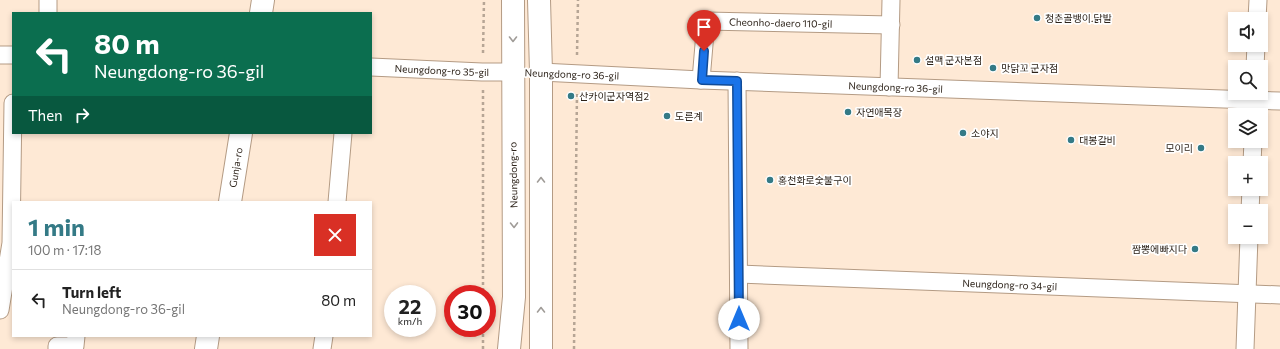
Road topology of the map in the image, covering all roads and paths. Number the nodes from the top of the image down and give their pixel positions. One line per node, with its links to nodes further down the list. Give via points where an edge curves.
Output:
1 (48, 0): 9 (street)
2 (263, 0): 10 (main road)
3 (484, 0): 16 (path)
4 (513, 0): 17 (main road, Neungdong-ro, one-way to 17)
5 (539, 0): 18 (main road)
6 (578, 0): 19 (path)
7 (891, 0): 12 (street)
8 (1258, 0): 11 (street)
9 (48, 12)
10 (261, 12)
11 (1257, 12)
12 (891, 25): 20 (street, Cheonho-daero 110-gil, via 706,21); 22 (street)
13 (0, 55): 14 (street)
14 (12, 55)
15 (372, 67): 16 (street, Neungdong-ro 35-gil)
16 (482, 72): 17 (street, Neungdong-ro 35-gil); 34 (path)
17 (512, 72): 18 (main road, Neungdong-ro 36-gil); 46 (main road, Neungdong-ro, one-way to 46, via 514,297)
18 (541, 72): 19 (street, Neungdong-ro 36-gil); 47 (main road, one-way to 18)
19 (577, 74): 20 (street, Neungdong-ro 36-gil); 48 (path)
20 (702, 80): 21 (street, Neungdong-ro 36-gil)
21 (737, 81): 22 (street, Neungdong-ro 36-gil); 33 (street)
22 (890, 87): 24 (street, Neungdong-ro 36-gil)
23 (1280, 101): 24 (street, Neungdong-ro 36-gil)
24 (1254, 103)
25 (12, 119): 30 (street)
26 (241, 134): 28 (main road, Gunja-ro)
27 (343, 134): 29 (street)
28 (230, 201)
29 (337, 201)
30 (6, 218): 31 (street)
31 (12, 243): 37 (street)
32 (1249, 244): 35 (street)
33 (739, 274): 35 (street, Neungdong-ro 34-gil); 49 (street)
34 (483, 285)
35 (1247, 293): 36 (street, Neungdong-ro 34-gil); 50 (street)
36 (1280, 295)
37 (0, 310)
38 (76, 337): 42 (street, via 75,346 57,346)
39 (208, 337): 43 (main road)
40 (324, 337): 44 (street)
41 (483, 337): 45 (path)
42 (57, 349)
43 (206, 349)
44 (322, 349)
45 (484, 349)
46 (509, 349)
47 (541, 349)
48 (574, 349)
49 (739, 349)
50 (1244, 349)

